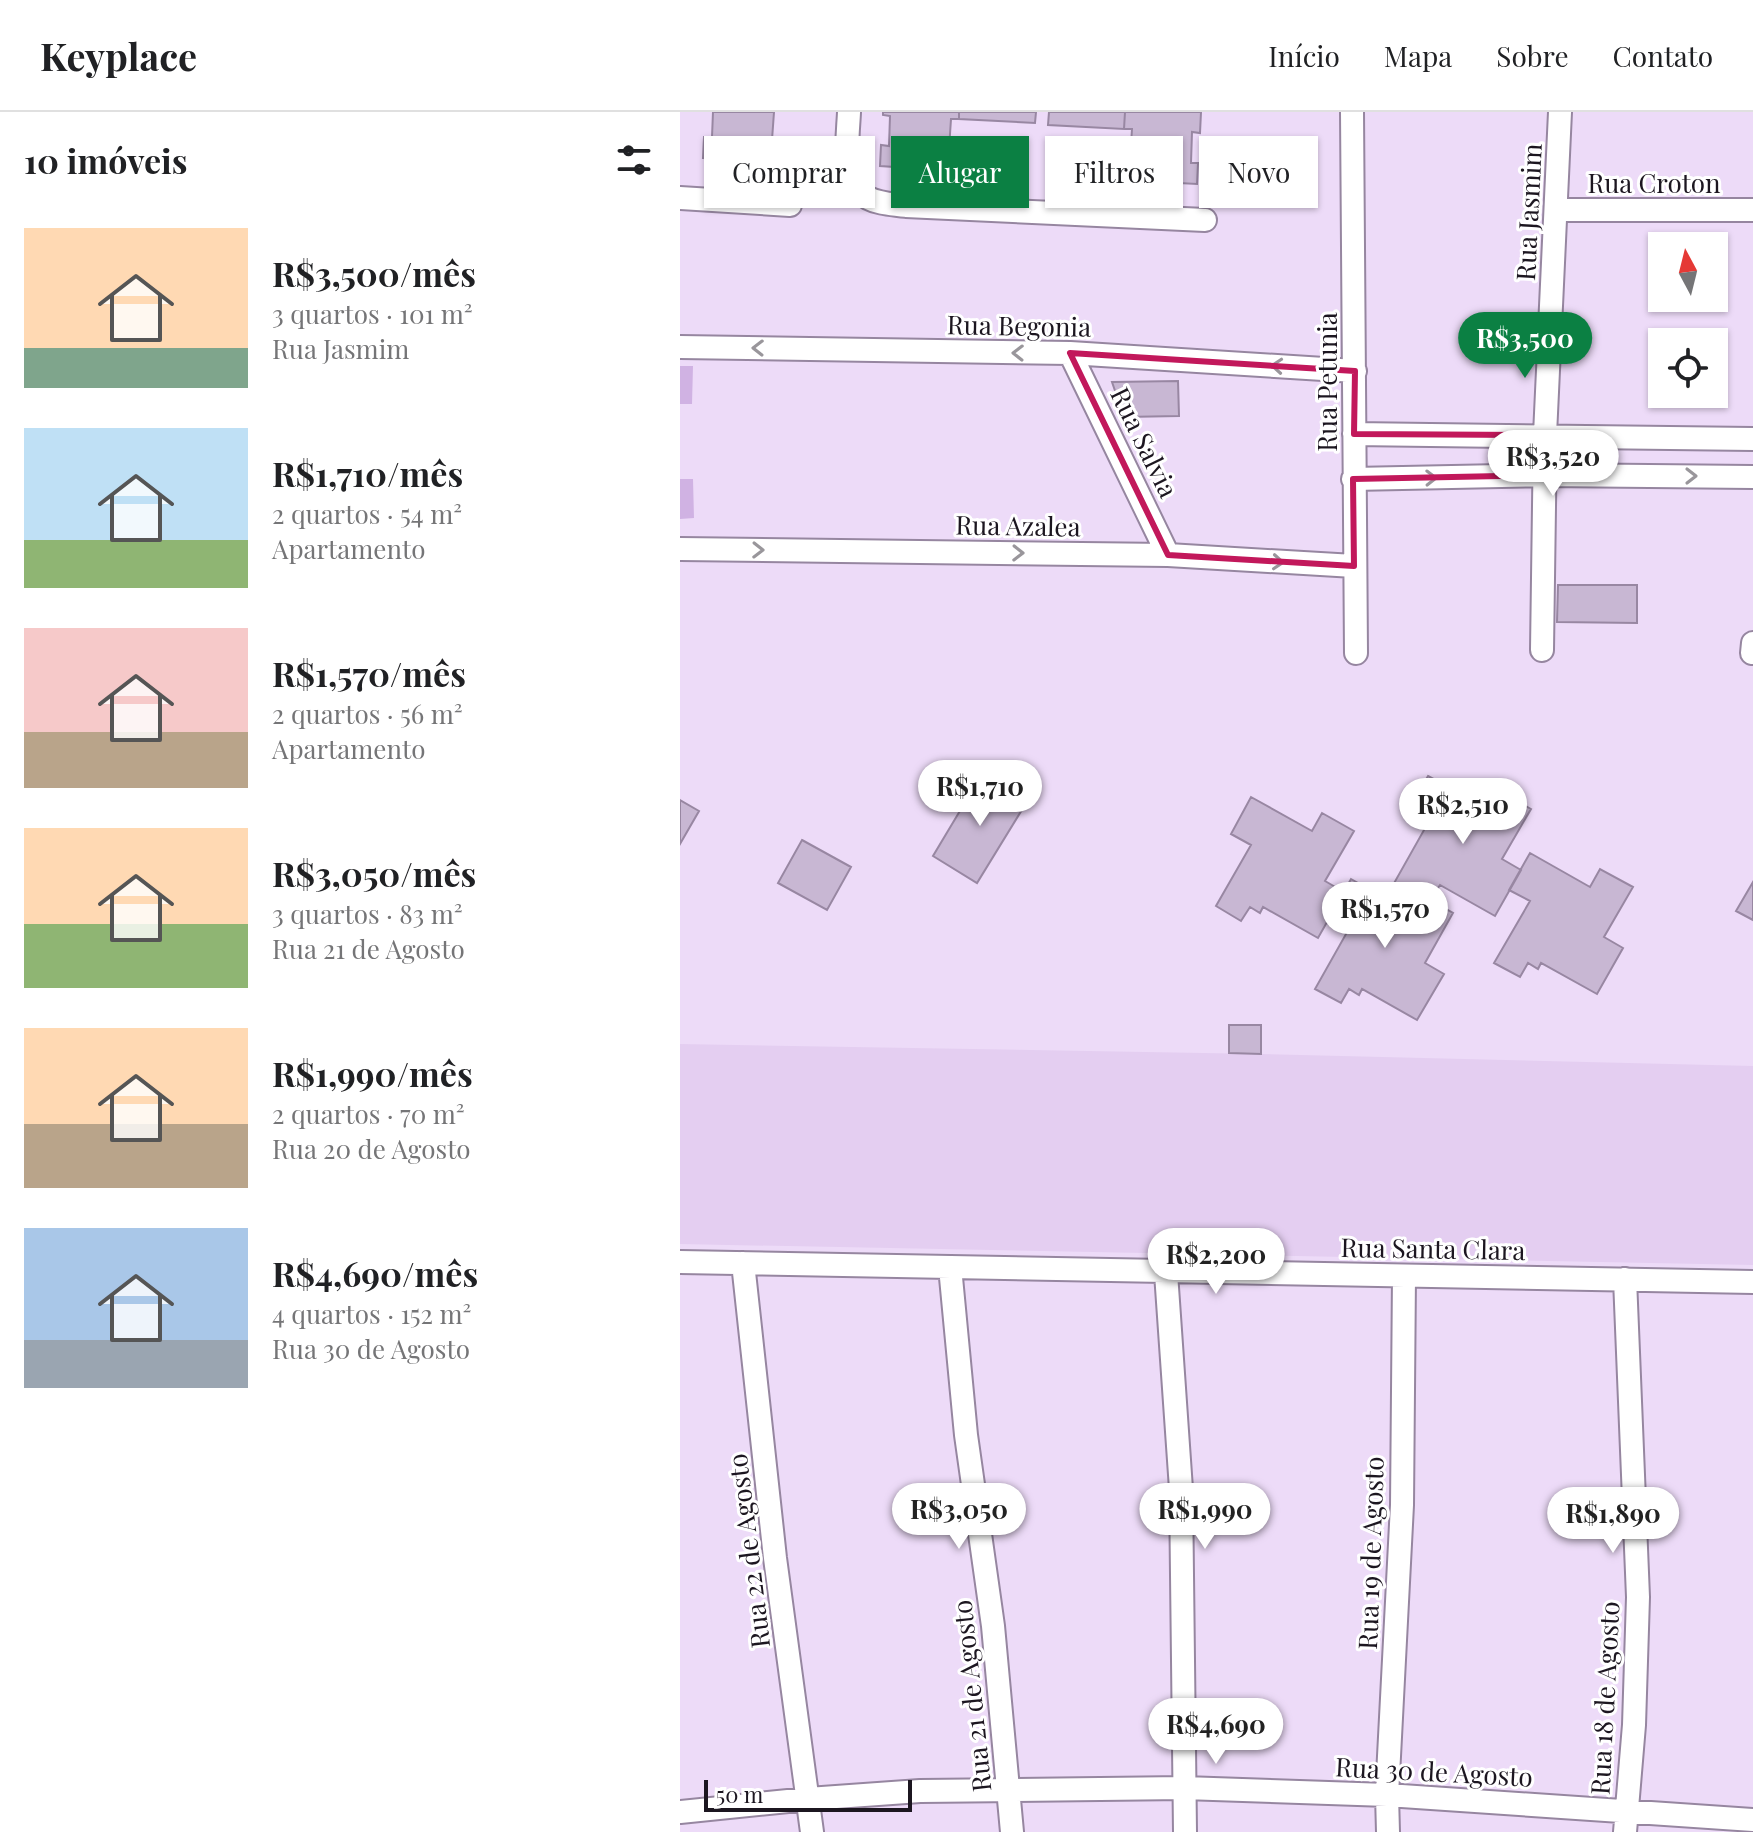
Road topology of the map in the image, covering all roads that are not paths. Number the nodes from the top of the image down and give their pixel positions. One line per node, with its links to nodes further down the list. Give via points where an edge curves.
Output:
1 (849, 112): 8 (street, via 850,173 865,197 878,202)
2 (1352, 112): 11 (street, Rua Petunia)
3 (1560, 112): 6 (street, Rua Jasmim)
4 (680, 198): 5 (street)
5 (704, 200)
6 (1556, 210): 7 (street, Rua Croton); 13 (street, Rua Jasmim)
7 (1753, 210)
8 (1205, 220)
9 (680, 347): 10 (street, Rua Begonia, one-way to 9)
10 (1070, 353): 11 (street, Rua Begonia, one-way to 10); 19 (street, Rua Salvia)
11 (1355, 371): 12 (street, Rua Petunia)
12 (1354, 434): 13 (street); 17 (street, Rua Petunia)
13 (1545, 435): 14 (street); 15 (street, Rua Jasmim)
14 (1753, 439)
15 (1546, 475): 16 (street, one-way to 16); 17 (street, one-way to 15); 22 (street, Rua Jasmim)
16 (1753, 477)
17 (1353, 479): 20 (street, Rua Petunia)
18 (680, 549): 19 (street, Rua Azalea, one-way to 19)
19 (1168, 555): 20 (street, Rua Azalea, one-way to 20)
20 (1354, 566): 23 (street, Rua Petunia)
21 (1753, 643): 24 (street)
22 (1542, 650)
23 (1356, 653)
24 (1752, 653)
25 (680, 1262): 26 (street, Rua Santa Clara)
26 (743, 1263): 27 (street, Rua Santa Clara); 35 (street, Rua 22 de Agosto)
27 (950, 1267): 28 (street, Rua Santa Clara); 33 (street, Rua 21 de Agosto)
28 (1166, 1273): 29 (street, Rua Santa Clara); 32 (street, via 1181,1489)
29 (1404, 1276): 30 (street, Rua Santa Clara); 34 (street, Rua 19 de Agosto, via 1402,1505)
30 (1625, 1279): 31 (street, Rua Santa Clara); 38 (street, Rua 18 de Agosto, via 1638,1597)
31 (1753, 1282)
32 (1184, 1788): 33 (street, Rua 30 de Agosto); 34 (street, Rua 30 de Agosto); 41 (street)
33 (1010, 1791): 35 (street, Rua 30 de Agosto); 40 (street, Rua 21 de Agosto)
34 (1387, 1795): 38 (street, Rua 30 de Agosto); 42 (street, Rua 19 de Agosto)
35 (808, 1799): 36 (street, Rua 30 de Agosto); 39 (street, Rua 22 de Agosto)
36 (680, 1812)
37 (1753, 1820): 38 (street, Rua 30 de Agosto)
38 (1625, 1821)
39 (812, 1832)
40 (1012, 1832)
41 (1185, 1832)
42 (1388, 1832)

